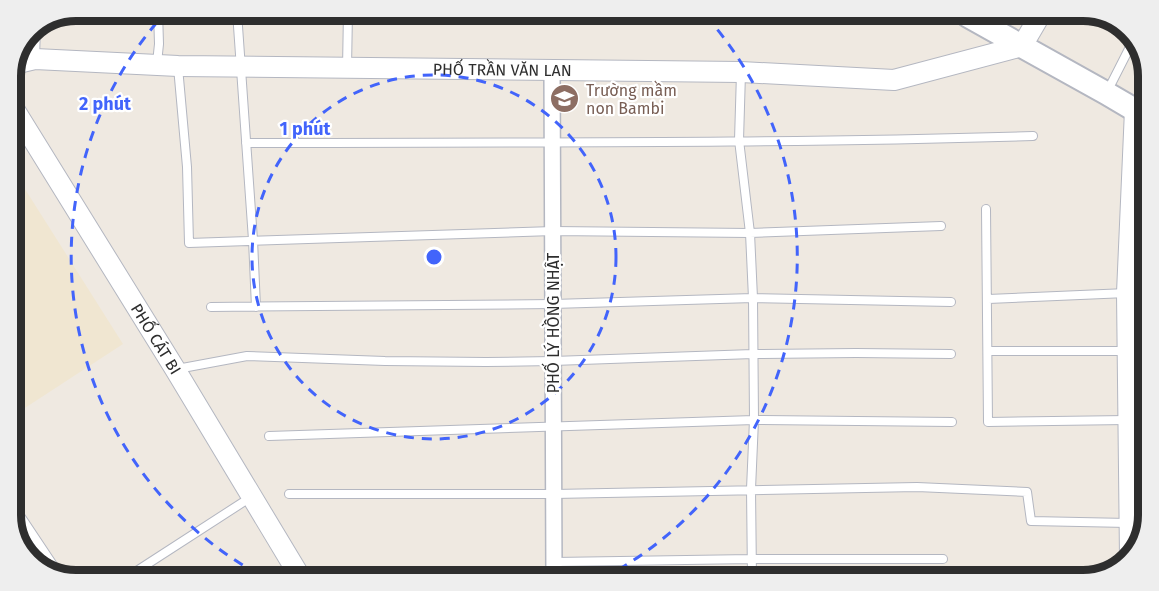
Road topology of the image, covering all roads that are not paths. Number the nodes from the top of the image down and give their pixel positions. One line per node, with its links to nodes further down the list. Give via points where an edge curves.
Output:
1 (158, 21): 11 (lane)
2 (238, 21): 13 (lane)
3 (348, 21): 14 (lane)
4 (977, 21): 7 (main road)
5 (1037, 21): 7 (street)
6 (36, 39): 9 (lane)
7 (1022, 46): 16 (street, PHỐ TRẦN VĂN LAN, via 894,80); 17 (main road)
8 (1130, 47): 17 (lane)
9 (35, 59): 10 (street, PHỐ TRẦN VĂN LAN); 11 (street, PHỐ TRẦN VĂN LAN)
10 (23, 62)
11 (157, 65): 12 (street, PHỐ TRẦN VĂN LAN)
12 (178, 66): 13 (street, PHỐ TRẦN VĂN LAN); 29 (lane, via 189,243)
13 (240, 66): 14 (street, PHỐ TRẦN VĂN LAN); 23 (lane)
14 (347, 68): 15 (street, PHỐ TRẦN VĂN LAN)
15 (552, 69): 16 (street, PHỐ TRẦN VĂN LAN); 22 (street, PHỐ LÝ HỒNG NHẬT)
16 (741, 72): 21 (lane)
17 (1106, 93): 18 (main road)
18 (1138, 113)
19 (21, 120): 42 (street, PHỐ CÁT BI)
20 (1034, 136): 21 (lane)
21 (739, 140): 22 (lane); 28 (lane)
22 (553, 141): 23 (lane); 27 (street, PHỐ LÝ HỒNG NHẬT)
23 (246, 142): 29 (lane)
24 (1138, 162): 30 (street)
25 (986, 209): 32 (lane)
26 (941, 226): 28 (lane)
27 (553, 231): 28 (lane); 29 (lane); 34 (street, PHỐ LÝ HỒNG NHẬT)
28 (750, 233): 31 (lane)
29 (253, 240): 36 (lane)
30 (1127, 293): 32 (lane); 38 (street)
31 (753, 298): 33 (lane); 34 (lane); 39 (lane)
32 (987, 299): 37 (lane)
33 (951, 302)
34 (553, 304): 36 (lane); 41 (street, PHỐ LÝ HỒNG NHẬT)
35 (211, 307): 36 (lane)
36 (256, 307)
37 (988, 351): 38 (lane); 44 (lane, via 988,422)
38 (1127, 351): 44 (street)
39 (753, 354): 40 (lane); 41 (lane); 43 (lane)
40 (951, 354)
41 (553, 361): 42 (lane, via 247,356); 46 (street, PHỐ LÝ HỒNG NHẬT)
42 (175, 369): 51 (street, PHỐ CÁT BI)
43 (754, 420): 45 (lane); 46 (lane); 48 (lane)
44 (1128, 420): 53 (street)
45 (952, 422)
46 (554, 426): 47 (lane); 50 (street, PHỐ LÝ HỒNG NHẬT)
47 (269, 436)
48 (751, 489): 50 (lane); 53 (lane, via 917,487 1027,492 1031,521); 55 (lane)
49 (289, 494): 50 (lane)
50 (554, 494): 60 (street, PHỐ LÝ HỒNG NHẬT)
51 (252, 496): 58 (lane); 59 (street, PHỐ CÁT BI)
52 (21, 517): 57 (lane)
53 (1129, 523): 54 (street)
54 (1130, 544)
55 (752, 558): 56 (lane); 60 (lane); 61 (lane)
56 (943, 559)
57 (52, 564)
58 (138, 570)
59 (295, 570)
60 (554, 570)
61 (752, 570)

